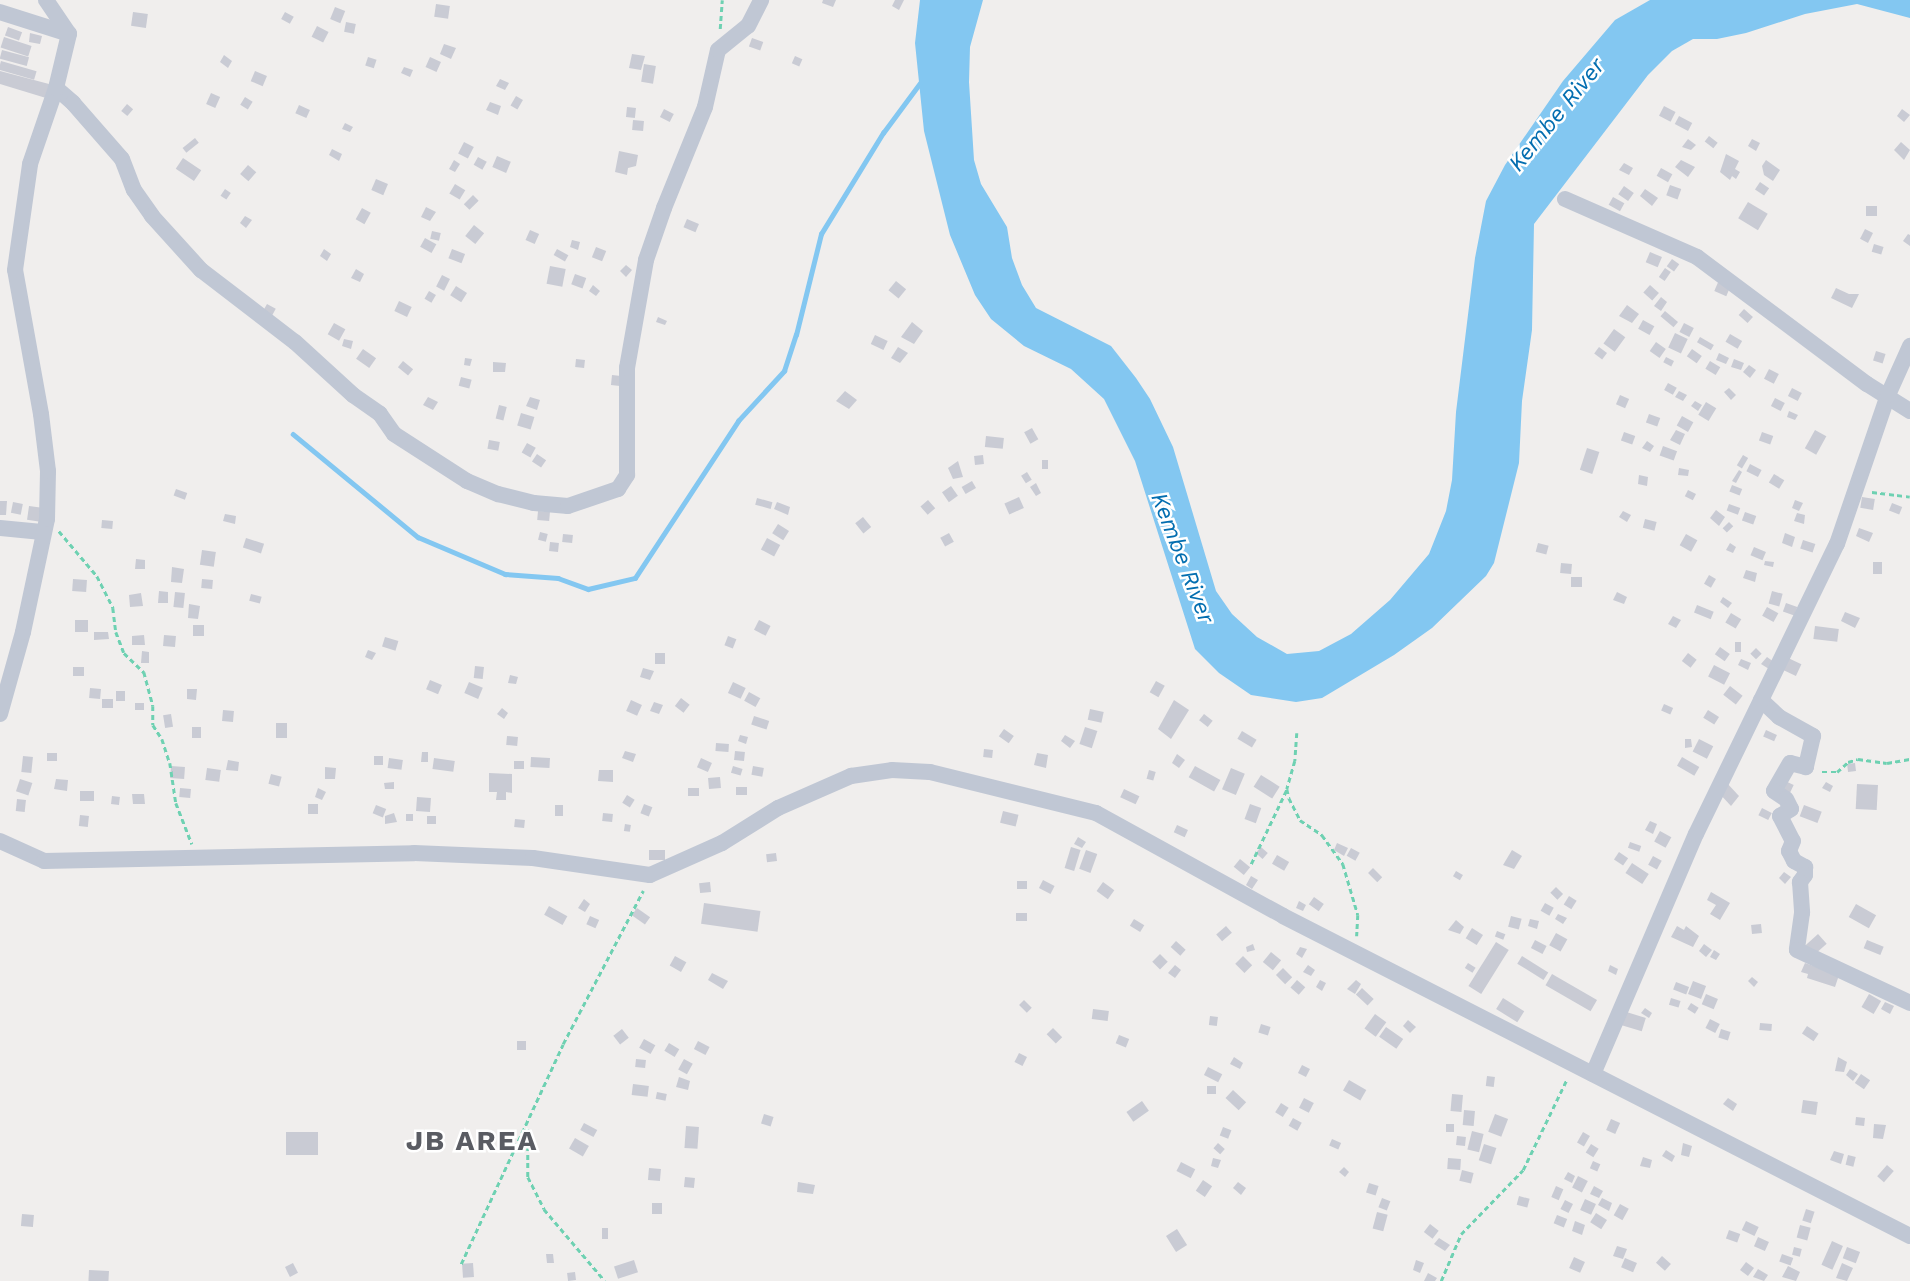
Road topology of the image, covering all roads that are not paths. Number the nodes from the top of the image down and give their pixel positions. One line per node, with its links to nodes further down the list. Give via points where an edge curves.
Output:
1 (46, 0): 4 (street)
2 (761, 0): 5 (street, via 748,26 718,50 705,107 646,260 627,368 627,475 618,489 568,506 534,503 467,481 394,434 380,414 201,270 152,216 134,190 122,159)
3 (0, 12): 4 (street)
4 (69, 34): 5 (street)
5 (56, 89): 10 (street, via 30,164 15,270 48,471)
6 (1565, 199): 8 (street, via 1697,257)
7 (1910, 346): 8 (street)
8 (1888, 395): 9 (street); 12 (street, via 1836,544)
9 (1910, 411)
10 (44, 525): 11 (street); 13 (street, via 23,632)
11 (0, 528)
12 (1761, 700): 15 (street, via 1779,717 1813,736 1805,766 1790,764 1774,792 1786,799 1791,809 1780,816 1793,841 1794,861 1805,867 1800,882 1797,950); 16 (street, via 1696,834)
13 (0, 715)
14 (0, 844): 16 (street, via 44,862 414,853 533,858 650,875 722,843 778,808 851,776 892,770 930,772 1096,813)
15 (1910, 1003)
16 (1593, 1074): 17 (street)
17 (1910, 1236)

